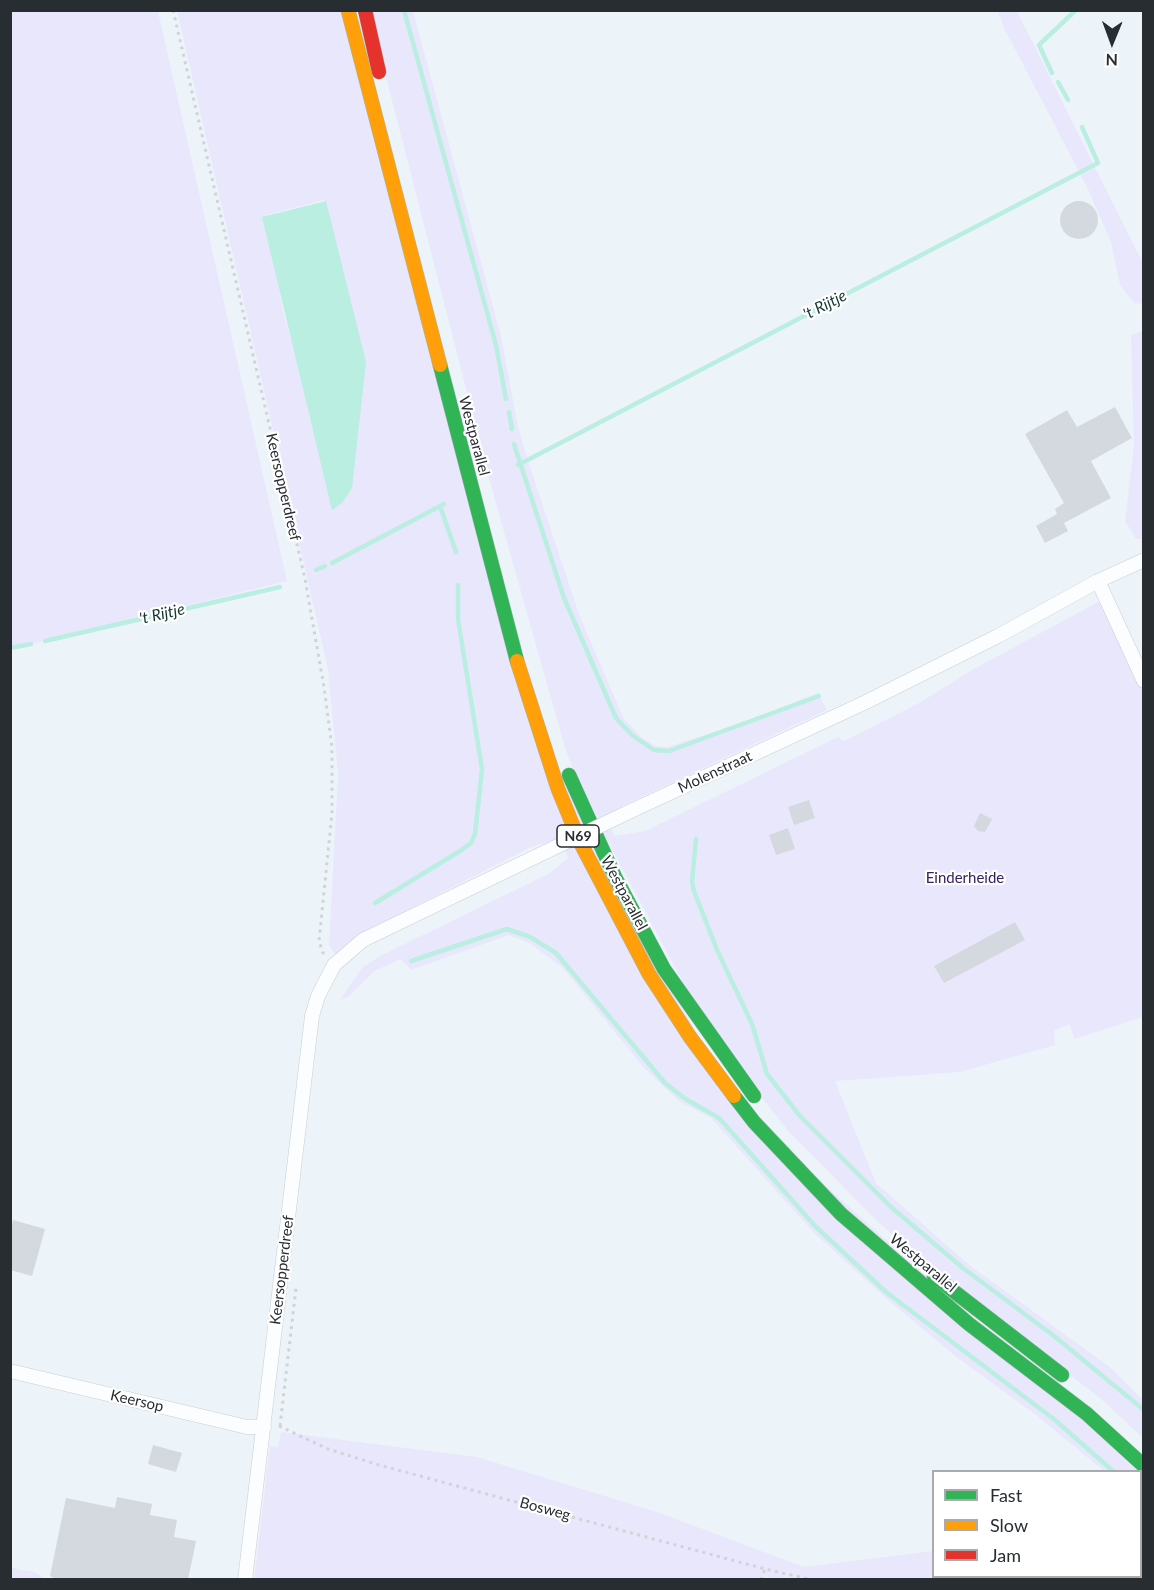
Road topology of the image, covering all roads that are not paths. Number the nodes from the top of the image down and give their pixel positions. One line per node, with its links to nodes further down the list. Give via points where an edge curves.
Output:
1 (348, 10): 16 (main road, Westparallel / N69, via 520,674 579,840 643,964 723,1082 794,1167 841,1214 969,1324 1087,1414)
2 (365, 10): 5 (main road, Westparallel, via 389,116)
3 (1143, 560): 4 (street, Molenstraat)
4 (1098, 581): 7 (street); 8 (street, Molenstraat, bridge, via 876,697 363,940)
5 (518, 607)
6 (535, 669): 9 (main road, Westparallel / N69, via 572,784 615,877 664,969)
7 (1143, 681)
8 (334, 965): 15 (street, Keersopperdreef, via 312,1016)
9 (760, 1105)
10 (797, 1147): 11 (main road)
11 (820, 1172)
12 (870, 1220): 14 (main road, Westparallel, via 923,1268)
13 (10, 1371): 15 (street, Keersop, via 247,1427)
14 (1070, 1381)
15 (264, 1427): 17 (street, Keersopperdreef)
16 (1143, 1466)
17 (245, 1580)

